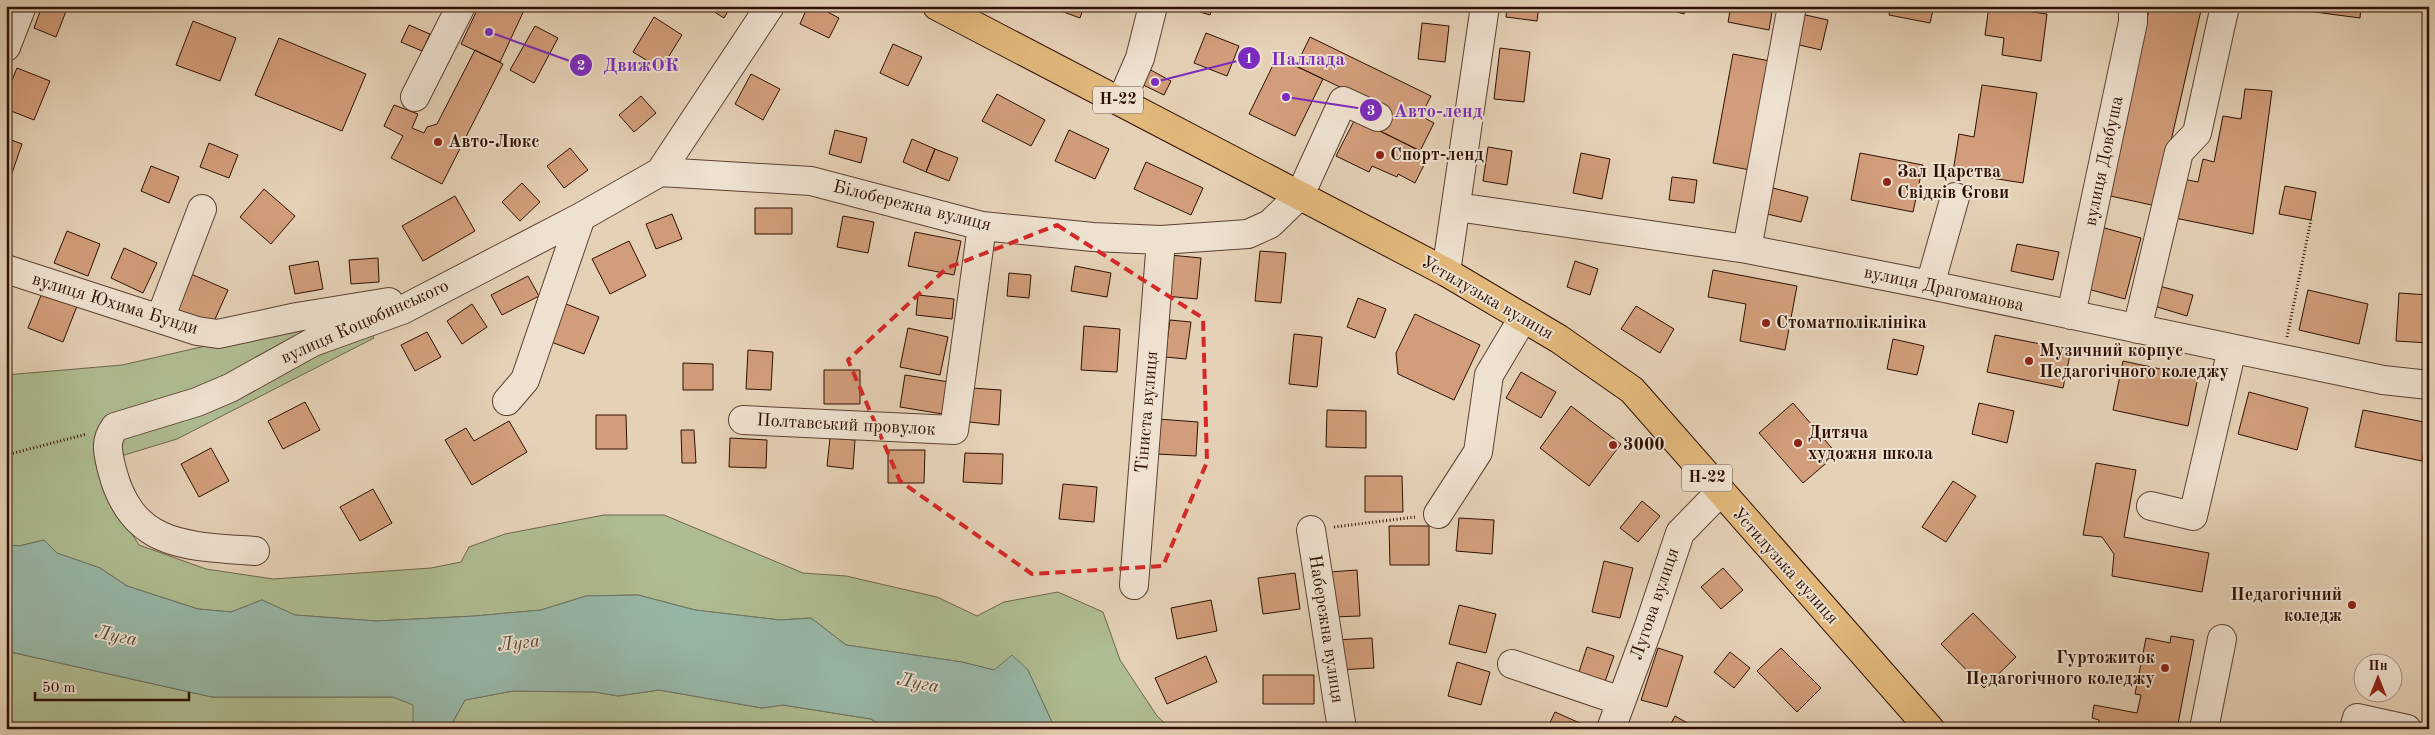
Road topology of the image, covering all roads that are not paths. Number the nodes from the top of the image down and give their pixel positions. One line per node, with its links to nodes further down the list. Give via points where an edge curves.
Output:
1 (22, 6): 10 (street)
2 (461, 6): 11 (street)
3 (770, 6): 14 (street, вулиця Коцюбинського)
4 (937, 6): 12 (main road, Устилузька вулиця / Н-22)
5 (1153, 6): 12 (street, via 1140,58)
6 (1485, 6): 17 (street)
7 (1792, 6): 22 (street)
8 (2133, 6): 27 (street, вулиця Довбуша, via 2133,22)
9 (2225, 6): 30 (street, via 2197,133 2179,152)
10 (6, 47)
11 (415, 97)
12 (1121, 102): 15 (main road, Устилузька вулиця / Н-22)
13 (1378, 117): 15 (street, via 1343,101)
14 (660, 172): 19 (street, вулиця Коцюбинського); 20 (street, Білобережна вулиця, via 810,180)
15 (1300, 194): 21 (street, Білобережна вулиця, via 1270,224 1248,234); 24 (main road, Устилузька вулиця / Н-22)
16 (1955, 196): 25 (street)
17 (1457, 207): 22 (street, вулиця Драгоманова); 24 (street)
18 (202, 209): 29 (street)
19 (580, 217): 26 (street, вулиця Коцюбинського); 33 (street, via 525,380)
20 (982, 226): 21 (street, Білобережна вулиця); 34 (street, Полтавський провулок, via 954,430)
21 (1161, 240): 40 (street, Тіниста вулиця)
22 (1747, 249): 25 (street, вулиця Драгоманова)
23 (6, 270): 29 (street, вулиця Юхима Бунди)
24 (1446, 272): 28 (main road, Устилузька вулиця / Н-22)
25 (1930, 285): 27 (street, вулиця Драгоманова)
26 (430, 295): 29 (street, вулиця Юхима Бунди, via 297,316 218,334); 39 (street, вулиця Коцюбинського, via 402,310 314,342 230,388 197,402 114,427 106,448 115,482 126,507 137,521 154,534 177,543)
27 (2071, 315): 30 (street, вулиця Драгоманова)
28 (1523, 318): 35 (main road, Устилузька вулиця / Н-22, via 1632,390); 37 (street, via 1489,375 1478,452)
29 (160, 319)
30 (2137, 329): 31 (street, вулиця Драгоманова)
31 (2232, 348): 32 (street, вулиця Драгоманова, via 2383,380); 36 (street, via 2193,516)
32 (2429, 385)
33 (507, 401)
34 (743, 420)
35 (1720, 492): 43 (street, Лугова вулиця, via 1680,533); 46 (main road, Устилузька вулиця / Н-22)
36 (2151, 506)
37 (1438, 514)
38 (1311, 530): 44 (street, Набережна вулиця)
39 (254, 551)
40 (1134, 585)
41 (2222, 639): 47 (street)
42 (1512, 664): 43 (street)
43 (1621, 701): 45 (street, Лугова вулиця)
44 (1342, 729)
45 (1611, 729)
46 (1930, 729)
47 (2204, 729)
48 (2354, 729): 49 (street, via 2357,718)
49 (2407, 729)

